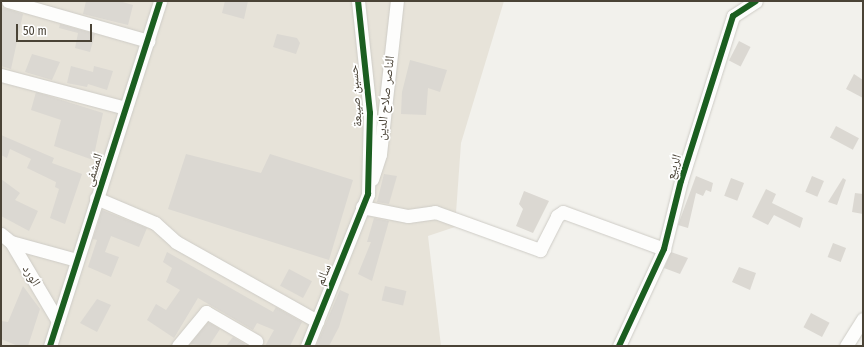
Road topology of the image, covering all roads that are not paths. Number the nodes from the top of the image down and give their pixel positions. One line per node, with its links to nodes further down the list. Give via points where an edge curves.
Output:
1 (8, 1): 6 (street)
2 (160, 1): 6 (street, المشفى)
3 (358, 1): 9 (street, حسين صيبعة, via 370,113)
4 (397, 1): 9 (street, الناصر صلاح الدين, via 380,154)
5 (756, 1): 13 (street, الربيع, via 733,16 681,181)
6 (148, 41): 8 (street, المشفى)
7 (1, 75): 8 (street)
8 (126, 108): 10 (street, المشفى)
9 (368, 194): 11 (street, حسين صيبعة)
10 (96, 198): 14 (street, المشفى); 17 (street, via 155,223 176,242)
11 (361, 210): 13 (street, via 408,216 435,212 540,250 557,216 563,212); 17 (street, سالم)
12 (6, 238): 14 (street); 16 (street, الورد)
13 (664, 249): 22 (street, الربيع)
14 (77, 260): 16 (street, المشفى)
15 (863, 319): 23 (street)
16 (58, 321): 19 (street, المشفى)
17 (317, 321): 21 (street, سالم)
18 (256, 341): 20 (street, via 206,312)
19 (50, 346)
20 (178, 346)
21 (307, 346)
22 (619, 346)
23 (846, 346)

